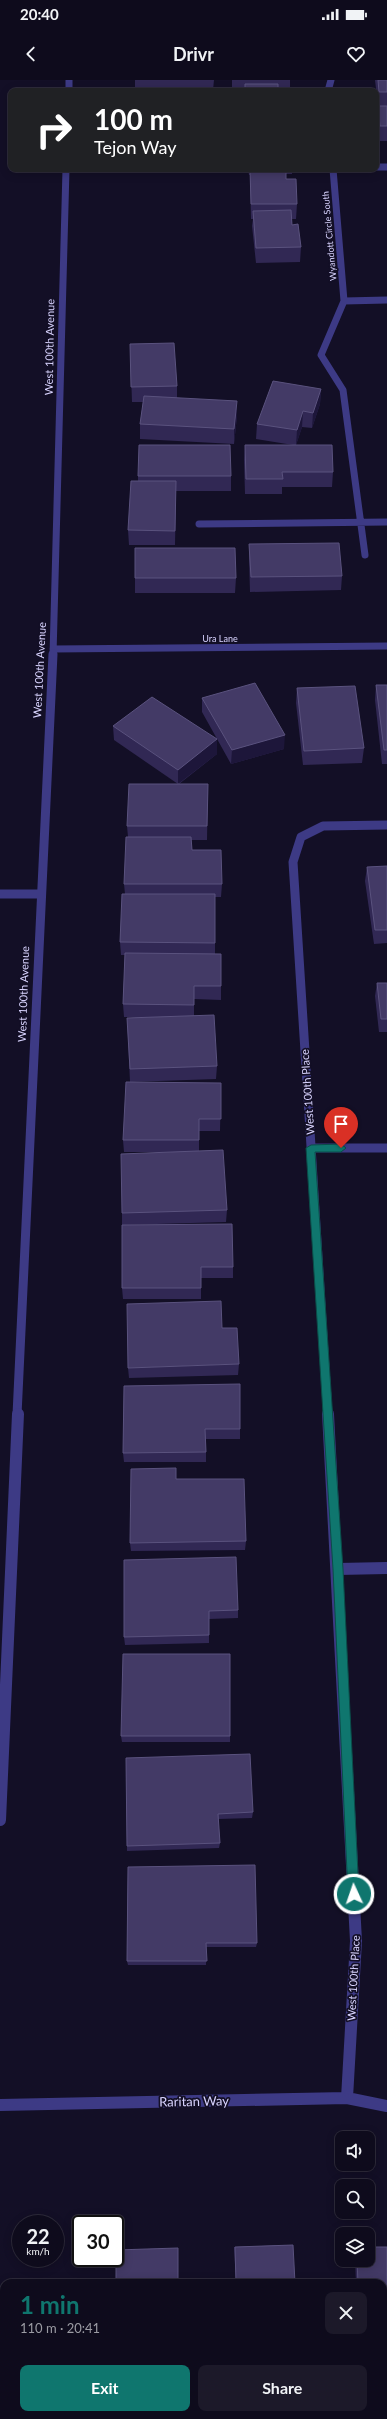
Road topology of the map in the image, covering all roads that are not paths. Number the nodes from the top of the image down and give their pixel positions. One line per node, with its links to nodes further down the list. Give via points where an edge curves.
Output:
1 (66, 172): 10 (street, West 100th Avenue)
2 (333, 172): 4 (street, Wyandott Circle South)
3 (387, 300): 4 (street)
4 (344, 301): 5 (street, Wyandott Circle South, via 321,355 343,390)
5 (359, 522): 6 (street); 7 (street); 8 (street)
6 (387, 522)
7 (199, 524)
8 (366, 554)
9 (387, 646): 10 (street, Ura Lane)
10 (53, 649): 13 (street, West 100th Avenue)
11 (387, 825): 14 (street, West 100th Place, via 323,826 301,837 293,862)
12 (0, 894): 13 (street)
13 (40, 894): 18 (street, West 100th Avenue)
14 (311, 1148): 15 (street); 17 (street, West 100th Place)
15 (387, 1148)
16 (387, 1568): 17 (street)
17 (338, 1569): 19 (street, West 100th Place, via 356,1941)
18 (0, 1820)
19 (347, 2098): 20 (street, Raritan Way); 21 (street, Raritan Way)
20 (0, 2105)
21 (387, 2106)

